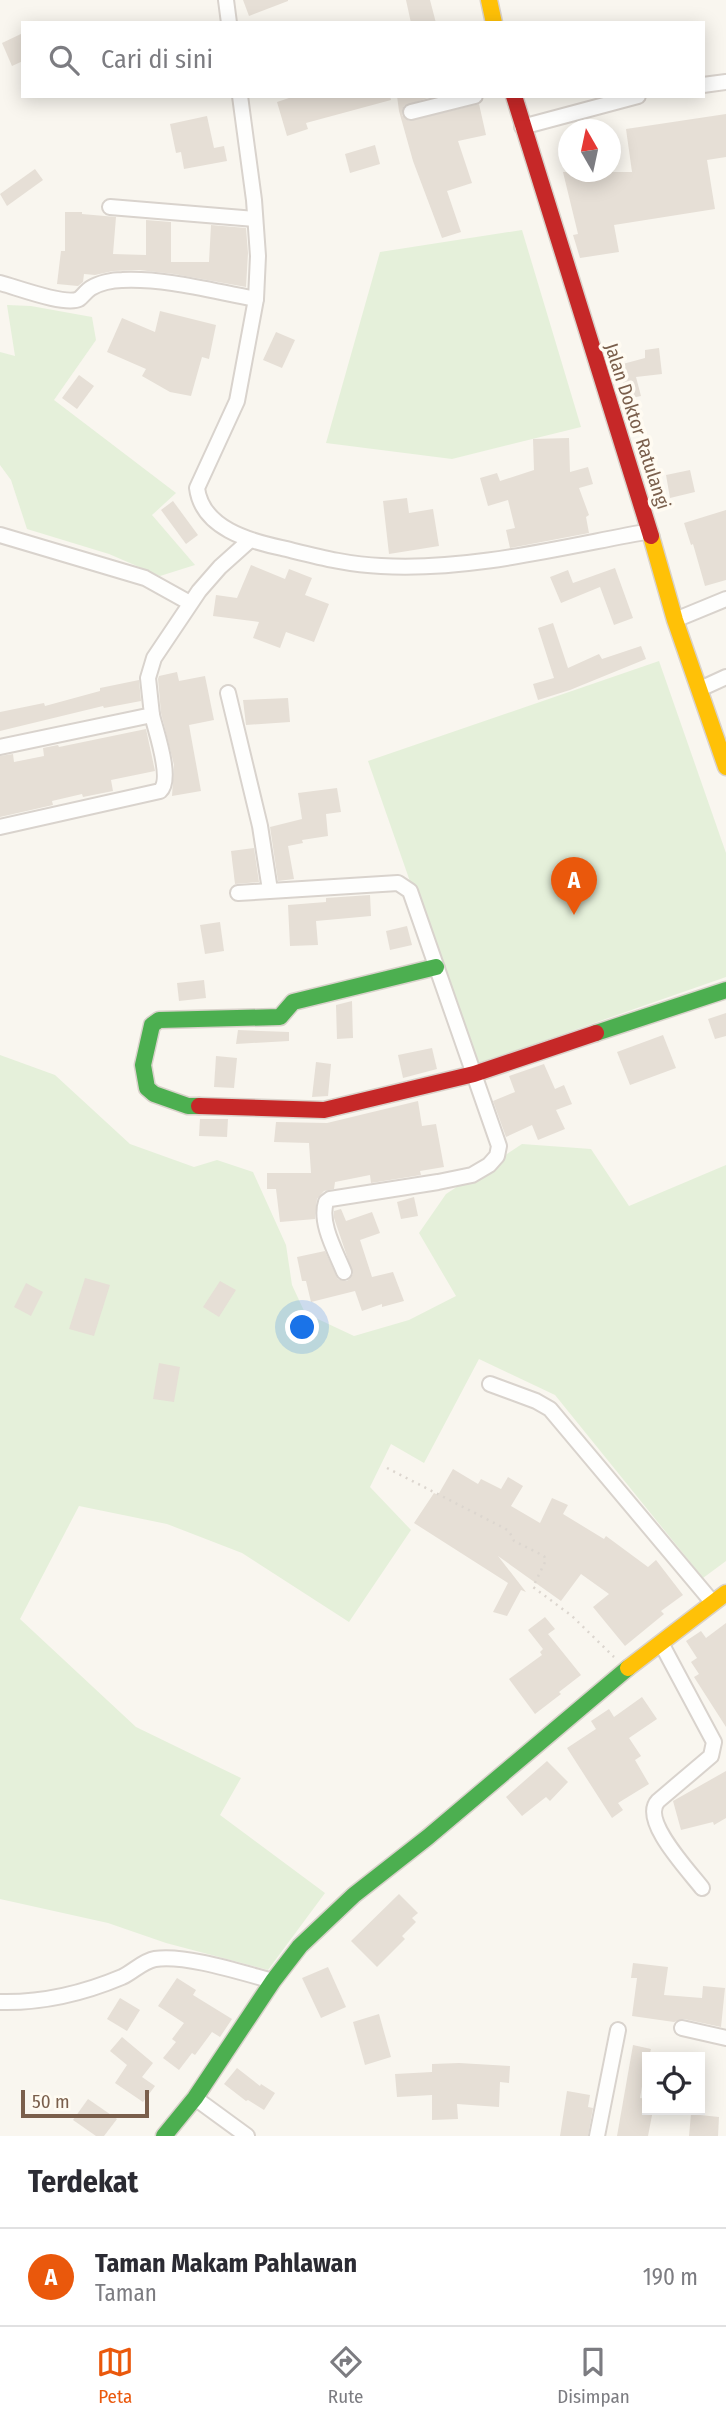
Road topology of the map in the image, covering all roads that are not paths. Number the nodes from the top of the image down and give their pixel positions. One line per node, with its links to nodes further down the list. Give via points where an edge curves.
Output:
1 (226, 0): 3 (street)
2 (489, 0): 4 (main road)
3 (229, 21)
4 (494, 21)
5 (726, 82): 6 (street)
6 (705, 85)
7 (240, 98): 14 (street)
8 (467, 98): 11 (street)
9 (515, 98): 12 (main road, Jalan Doktor Ratulangi)
10 (631, 98): 12 (street)
11 (411, 112)
12 (522, 127): 17 (main road, Jalan Doktor Ratulangi)
13 (110, 207): 14 (street)
14 (255, 219): 16 (street)
15 (0, 283): 16 (street, via 67,301 118,280)
16 (256, 299): 19 (street, via 237,401 197,488 206,512)
17 (650, 531): 19 (street, via 470,563 415,566 347,563); 22 (main road, Jalan Doktor Ratulangi)
18 (0, 535): 21 (street, via 145,578)
19 (249, 541): 21 (street)
20 (726, 599): 22 (street)
21 (190, 603): 26 (street, via 148,673)
22 (675, 620): 24 (main road, Jalan Doktor Ratulangi)
23 (726, 677): 24 (street)
24 (700, 689): 28 (main road, Jalan Doktor Ratulangi)
25 (228, 693): 30 (street, via 260,826)
26 (152, 715): 27 (street); 29 (street, via 165,773 160,792)
27 (0, 747)
28 (726, 767)
29 (0, 827)
30 (270, 890): 31 (street); 32 (street, via 405,886)
31 (238, 893)
32 (436, 967): 34 (street); 34 (main road, via 293,1002 280,1017 159,1020 152,1025 143,1065 147,1088 188,1107 324,1110)
33 (726, 990): 34 (main road)
34 (474, 1074): 35 (street, via 499,1146 497,1156 471,1175 326,1202 328,1231)
35 (344, 1272)
36 (490, 1384): 37 (street, via 550,1409)
37 (719, 1598): 38 (main road)
38 (661, 1643): 39 (street, via 714,1741 711,1756 658,1801 653,1812 670,1847); 40 (main road, via 354,1895 300,1946)
39 (702, 1888)
40 (273, 1981): 41 (street, via 197,1962 155,1959 123,1977 71,1993 23,2003); 45 (main road)
41 (0, 2001)
42 (682, 2028): 44 (street)
43 (618, 2030): 48 (street)
44 (726, 2038)
45 (195, 2098): 46 (main road); 47 (street)
46 (164, 2136)
47 (247, 2136)
48 (597, 2136)

